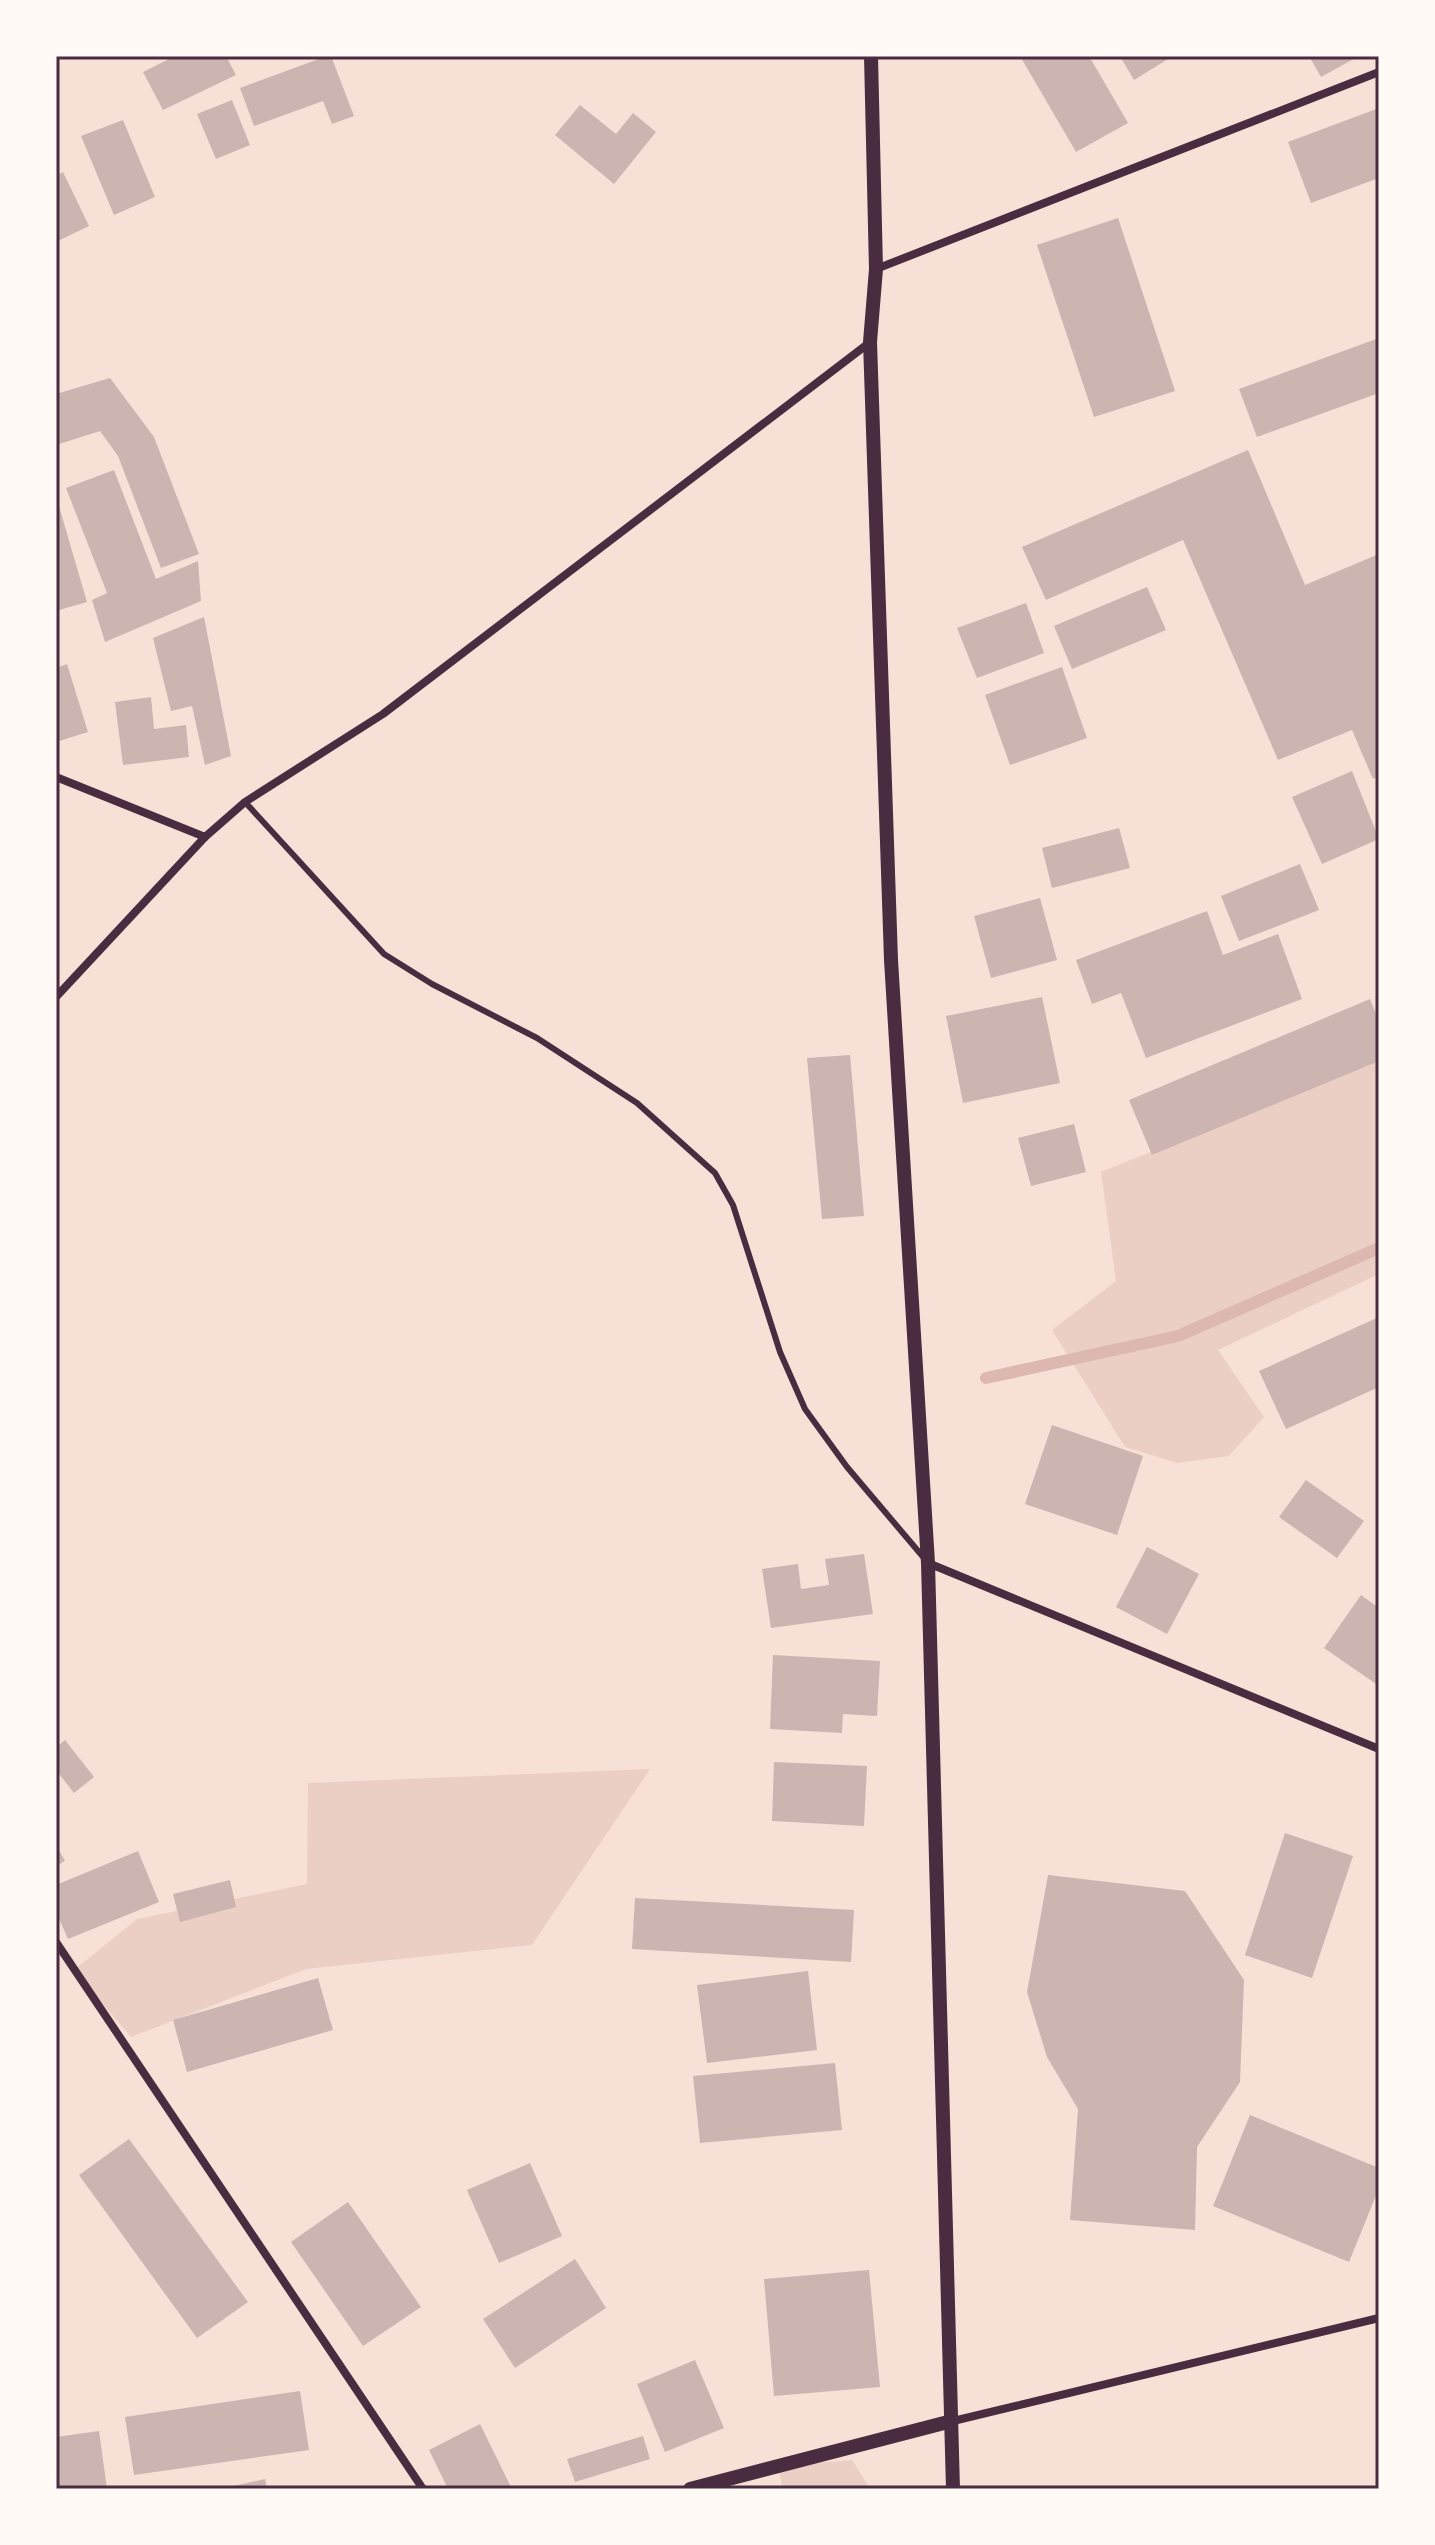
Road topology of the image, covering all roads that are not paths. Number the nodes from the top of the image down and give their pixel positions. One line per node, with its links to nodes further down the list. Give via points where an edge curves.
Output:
1 (871, 56): 3 (street)
2 (1379, 72): 3 (street)
3 (876, 269): 4 (street)
4 (870, 342): 6 (street, via 383,714); 9 (street, via 891,960)
5 (56, 777): 7 (street)
6 (245, 802): 7 (street); 9 (lane, via 384,954 537,1038 637,1103 715,1173 733,1205 780,1352 805,1409)
7 (205, 837): 8 (street)
8 (56, 997)
9 (928, 1563): 10 (street); 13 (street)
10 (1379, 1749)
11 (56, 1942): 14 (street)
12 (1379, 2318): 13 (street)
13 (948, 2422): 15 (street); 16 (street)
14 (423, 2489)
15 (690, 2489)
16 (953, 2489)

